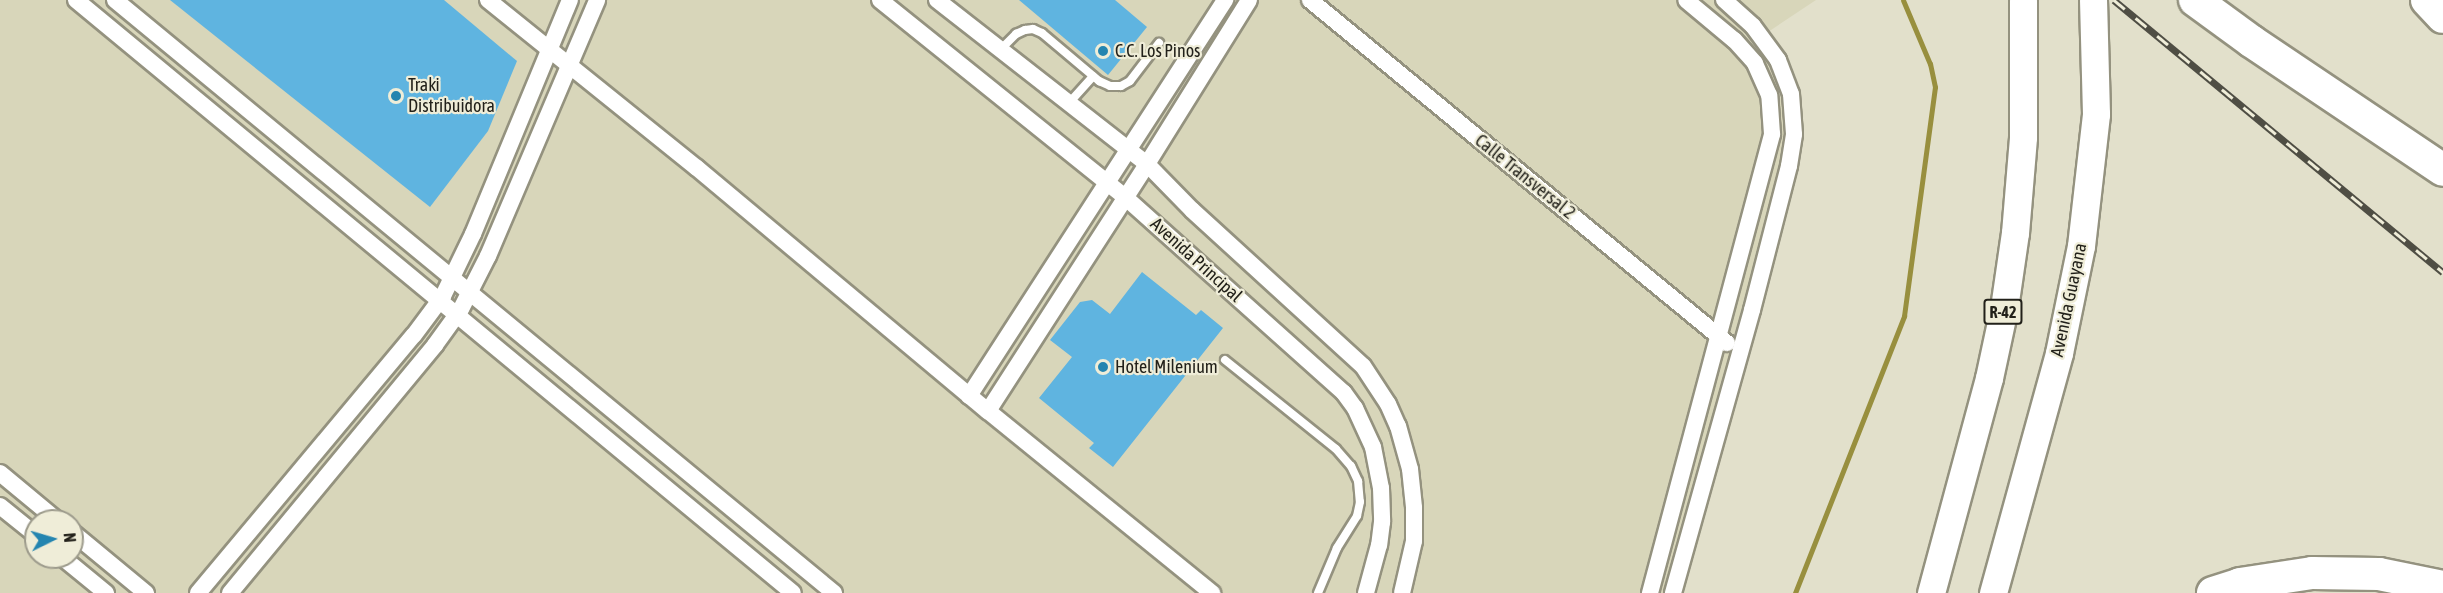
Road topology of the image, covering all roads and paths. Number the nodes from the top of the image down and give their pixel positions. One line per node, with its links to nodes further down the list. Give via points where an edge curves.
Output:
1 (76, 0): 33 (street)
2 (115, 0): 31 (street)
3 (488, 0): 19 (street)
4 (570, 0): 19 (street)
5 (597, 0): 23 (street)
6 (880, 0): 29 (street, Avenida Principal)
7 (937, 0): 20 (street, Avenida Principal)
8 (1225, 0): 26 (street)
9 (1249, 0): 27 (street)
10 (1310, 0): 35 (street, Calle Transversal 2)
11 (1686, 0): 22 (street)
12 (1724, 0): 21 (street, via 1753,26)
13 (2093, 0): 60 (main road, Avenida Guayana, via 2096,114 2081,246 2059,353)
14 (2195, 0): 28 (highway)
15 (2427, 0): 17 (highway)
16 (2023, 11): 59 (main road, R-42, via 2023,137 2004,308)
17 (2443, 17)
18 (1159, 43): 24 (lane, via 1130,81 1121,86 1110,86)
19 (549, 49): 23 (street); 31 (street)
20 (1000, 50): 24 (lane, via 1016,34 1033,30 1042,33); 25 (street, Avenida Principal)
21 (1774, 54): 22 (street); 36 (street, via 1791,94 1794,134)
22 (1755, 63): 35 (street, via 1769,95 1773,134)
23 (569, 65): 32 (street); 38 (street)
24 (1093, 76): 25 (lane)
25 (1069, 103): 26 (street, Avenida Principal)
26 (1129, 152): 27 (street, Avenida Principal); 29 (street)
27 (1148, 164): 30 (street); 56 (street, Avenida Principal, via 1192,210 1343,346 1377,385 1398,426 1413,488 1414,541)
28 (2443, 170)
29 (1108, 182): 30 (street, Avenida Principal); 38 (street)
30 (1126, 198): 39 (street); 55 (street, Avenida Principal, via 1329,377 1355,408 1373,447 1382,506 1379,545)
31 (452, 279): 32 (street); 33 (street)
32 (470, 294): 34 (street); 52 (street)
33 (440, 301): 34 (street); 49 (street)
34 (457, 315): 50 (street); 51 (street)
35 (1720, 338): 36 (street, Calle Transversal 2); 57 (street)
36 (1740, 353): 58 (street)
37 (1225, 360): 54 (lane, via 1336,449 1358,481 1360,502 1356,516)
38 (969, 396): 39 (street)
39 (988, 411): 53 (street)
40 (0, 473): 42 (street)
41 (0, 506): 43 (street)
42 (44, 509)
43 (24, 525)
44 (84, 542): 48 (street)
45 (77, 569): 47 (street)
46 (2443, 587): 61 (highway, via 2379,574 2312,573 2240,584)
47 (106, 593)
48 (146, 593)
49 (198, 593)
50 (230, 593)
51 (794, 593)
52 (834, 593)
53 (1212, 593)
54 (1318, 593)
55 (1366, 593)
56 (1402, 593)
57 (1650, 593)
58 (1673, 593)
59 (1931, 593)
60 (1993, 593)
61 (2213, 593)

